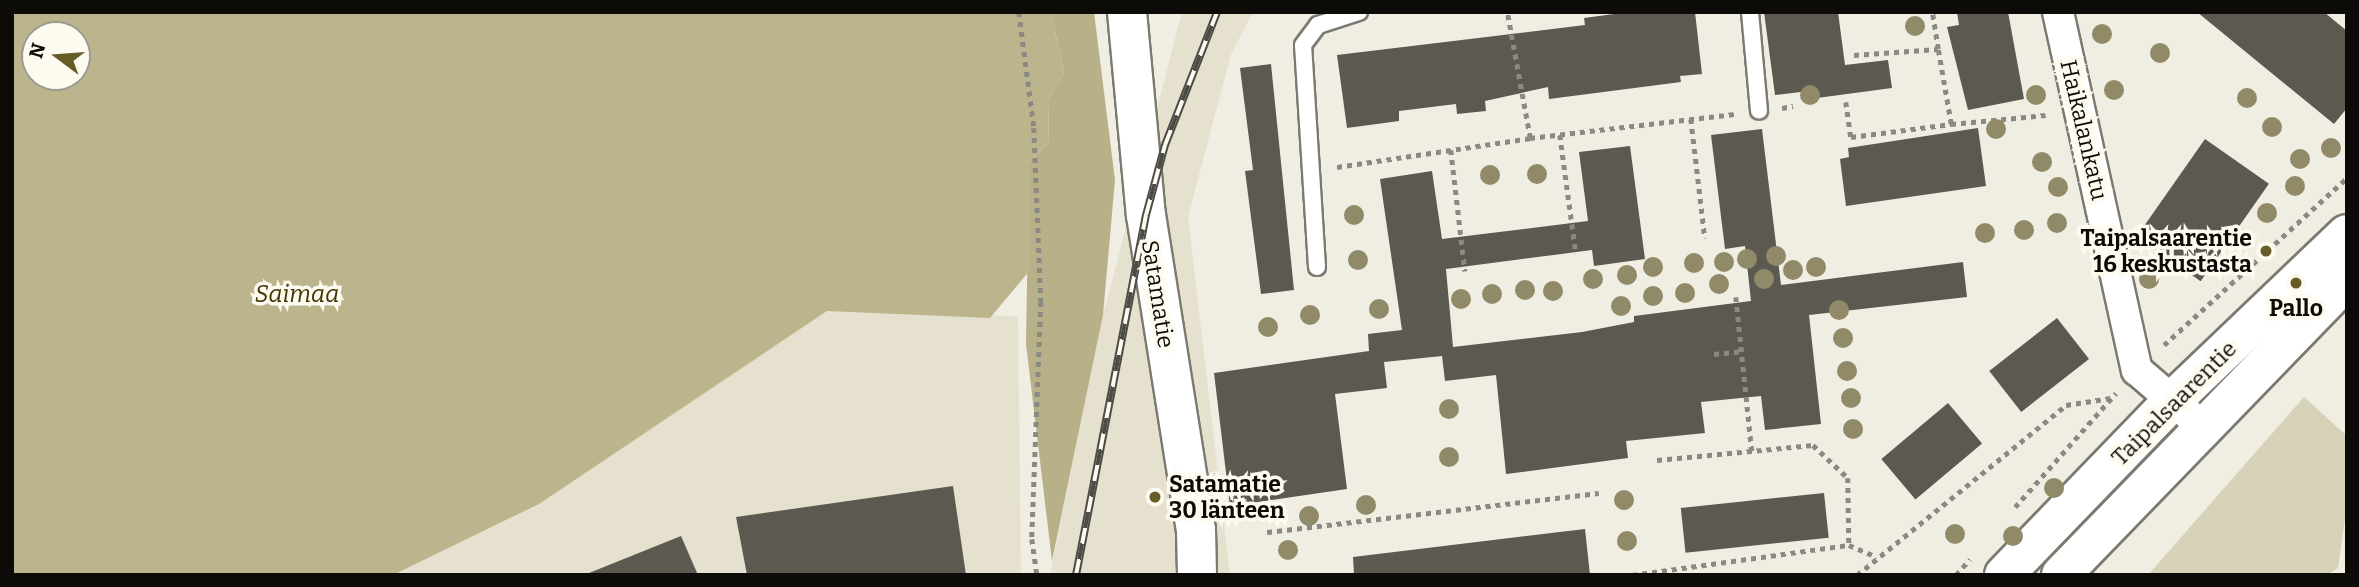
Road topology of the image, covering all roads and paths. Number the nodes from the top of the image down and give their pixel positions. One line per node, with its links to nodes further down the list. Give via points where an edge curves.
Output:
1 (1019, 12): 38 (path, via 1034,128 1041,302 1032,539)
2 (1127, 12): 39 (main road, Satamatie, via 1146,215 1196,530)
3 (1359, 12): 23 (lane, via 1318,25 1303,45)
4 (1507, 12): 17 (path)
5 (1750, 12): 12 (lane)
6 (1932, 12): 8 (path)
7 (2058, 12): 30 (street, Haikalankatu, via 2137,370)
8 (1938, 49): 9 (path); 15 (path)
9 (1854, 55)
10 (1846, 102): 15 (path, via 1851,137)
11 (1793, 106): 12 (path)
12 (1759, 111): 14 (path)
13 (2046, 115): 15 (path)
14 (1690, 119): 16 (path); 21 (path)
15 (1951, 124)
16 (1560, 135): 17 (path); 22 (path)
17 (1530, 138): 18 (path)
18 (1451, 150): 19 (path); 24 (path)
19 (1337, 167)
20 (2347, 234): 30 (main road, Taipalsaarentie)
21 (1705, 238)
22 (1576, 254)
23 (1317, 267)
24 (1465, 271)
25 (2347, 280): 31 (main road, Taipalsaarentie)
26 (1736, 297): 27 (path)
27 (1741, 351): 28 (path); 32 (path)
28 (1714, 354)
29 (2112, 397): 37 (path, via 2066,405)
30 (2173, 401): 31 (street, Haikalankatu); 42 (main road, Taipalsaarentie)
31 (2201, 425): 43 (main road, Taipalsaarentie)
32 (1752, 451): 33 (path); 36 (path, via 1813,445 1848,478)
33 (1657, 460)
34 (1599, 493): 35 (path)
35 (1267, 532)
36 (1849, 545): 37 (path); 40 (path)
37 (1877, 557): 41 (path)
38 (1037, 575)
39 (1198, 575)
40 (1632, 575)
41 (1857, 575)
42 (2004, 575)
43 (2061, 575)

